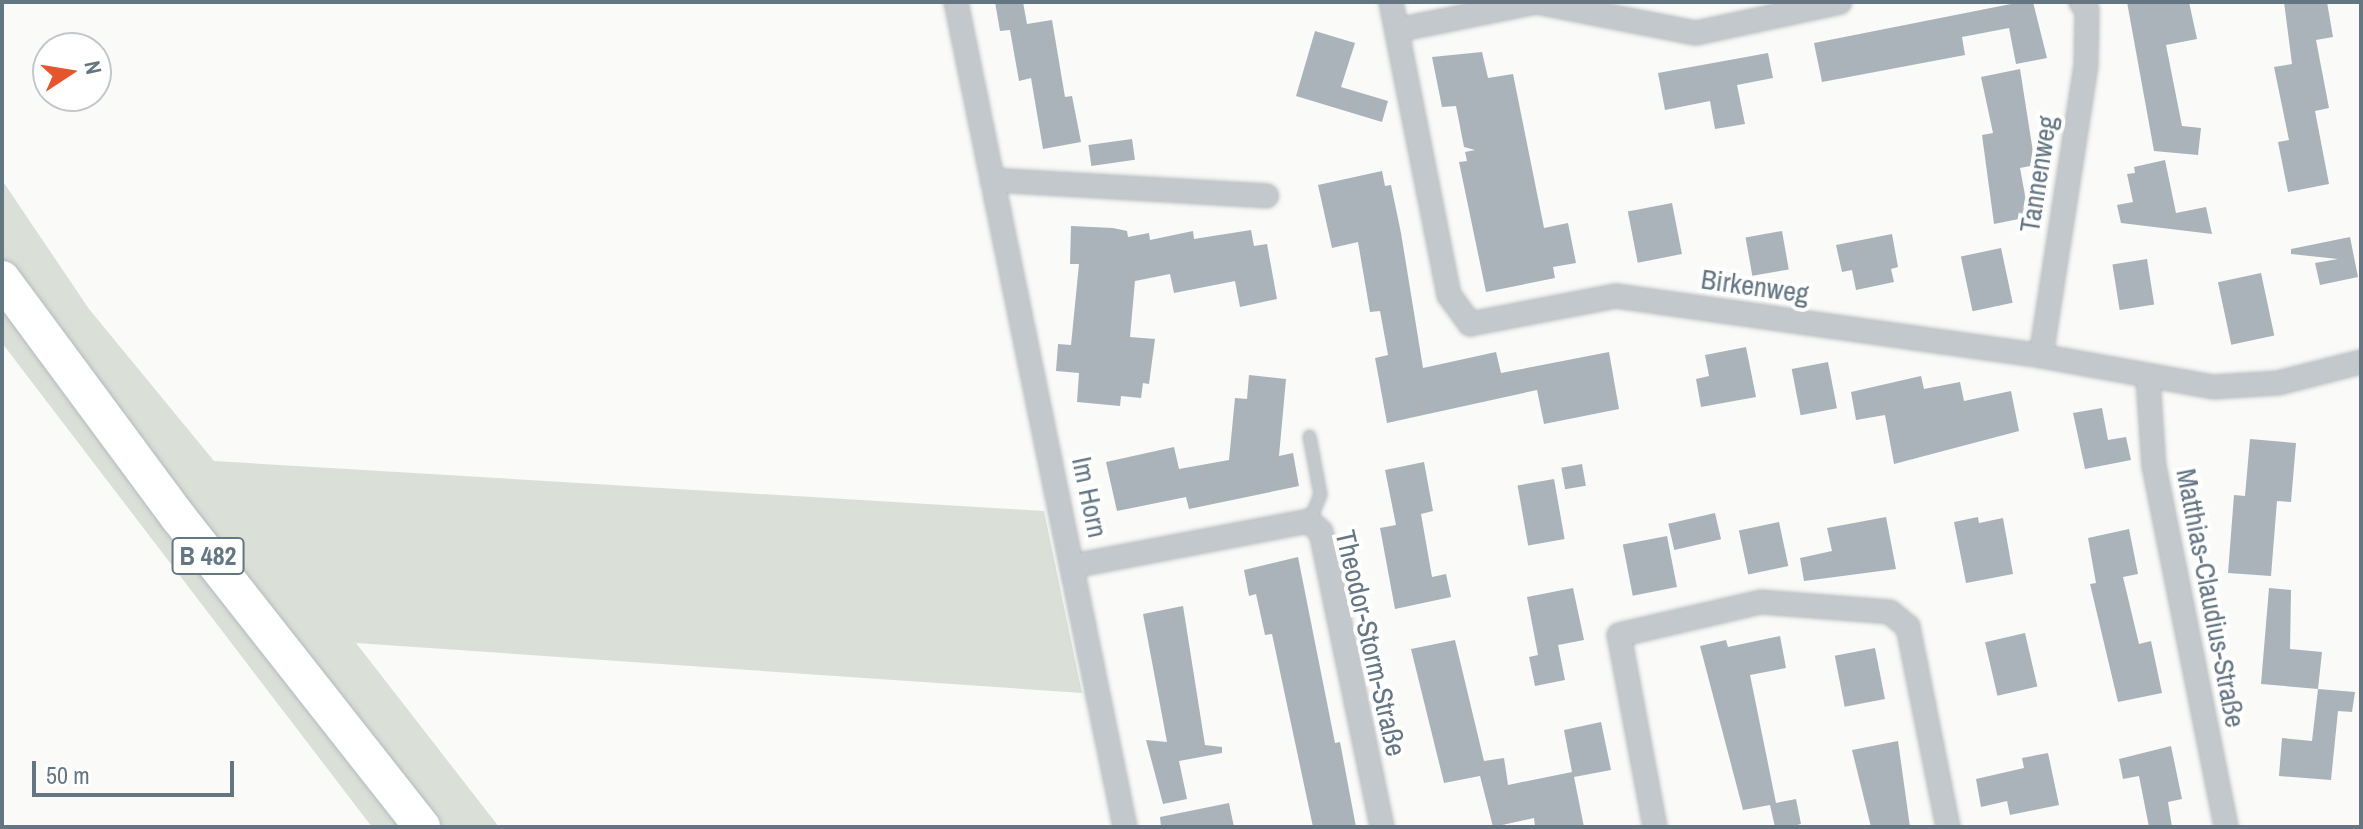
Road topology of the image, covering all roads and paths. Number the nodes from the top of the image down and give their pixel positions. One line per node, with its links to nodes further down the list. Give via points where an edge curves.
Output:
1 (956, 2): 6 (street, Im Horn)
2 (1391, 2): 5 (street, Birkenweg)
3 (1840, 2): 5 (street, via 1696,33 1536,2)
4 (2081, 2): 9 (street, Tannenweg, via 2087,10 2086,64)
5 (1397, 30): 9 (street, Birkenweg, via 1449,295 1470,324 1616,296)
6 (992, 180): 7 (street); 14 (street, Im Horn)
7 (1267, 196)
8 (2, 279): 15 (main road, B 482, via 179,518)
9 (2041, 356): 11 (street, Birkenweg)
10 (2361, 362): 11 (street, Birkenweg, via 2278,383 2213,387)
11 (2148, 379): 20 (street, Matthias-Claudius-Straße, via 2154,466)
12 (1309, 436): 13 (lane, via 1320,494)
13 (1309, 521): 14 (street, Theodor-Storm-Straße); 17 (street, Theodor-Storm-Straße, via 1321,532)
14 (1073, 566): 16 (street, Im Horn)
15 (422, 827)
16 (1125, 827)
17 (1382, 827)
18 (1655, 827): 19 (street, via 1619,635 1761,602 1890,612 1908,627)
19 (1948, 827)
20 (2226, 827)

